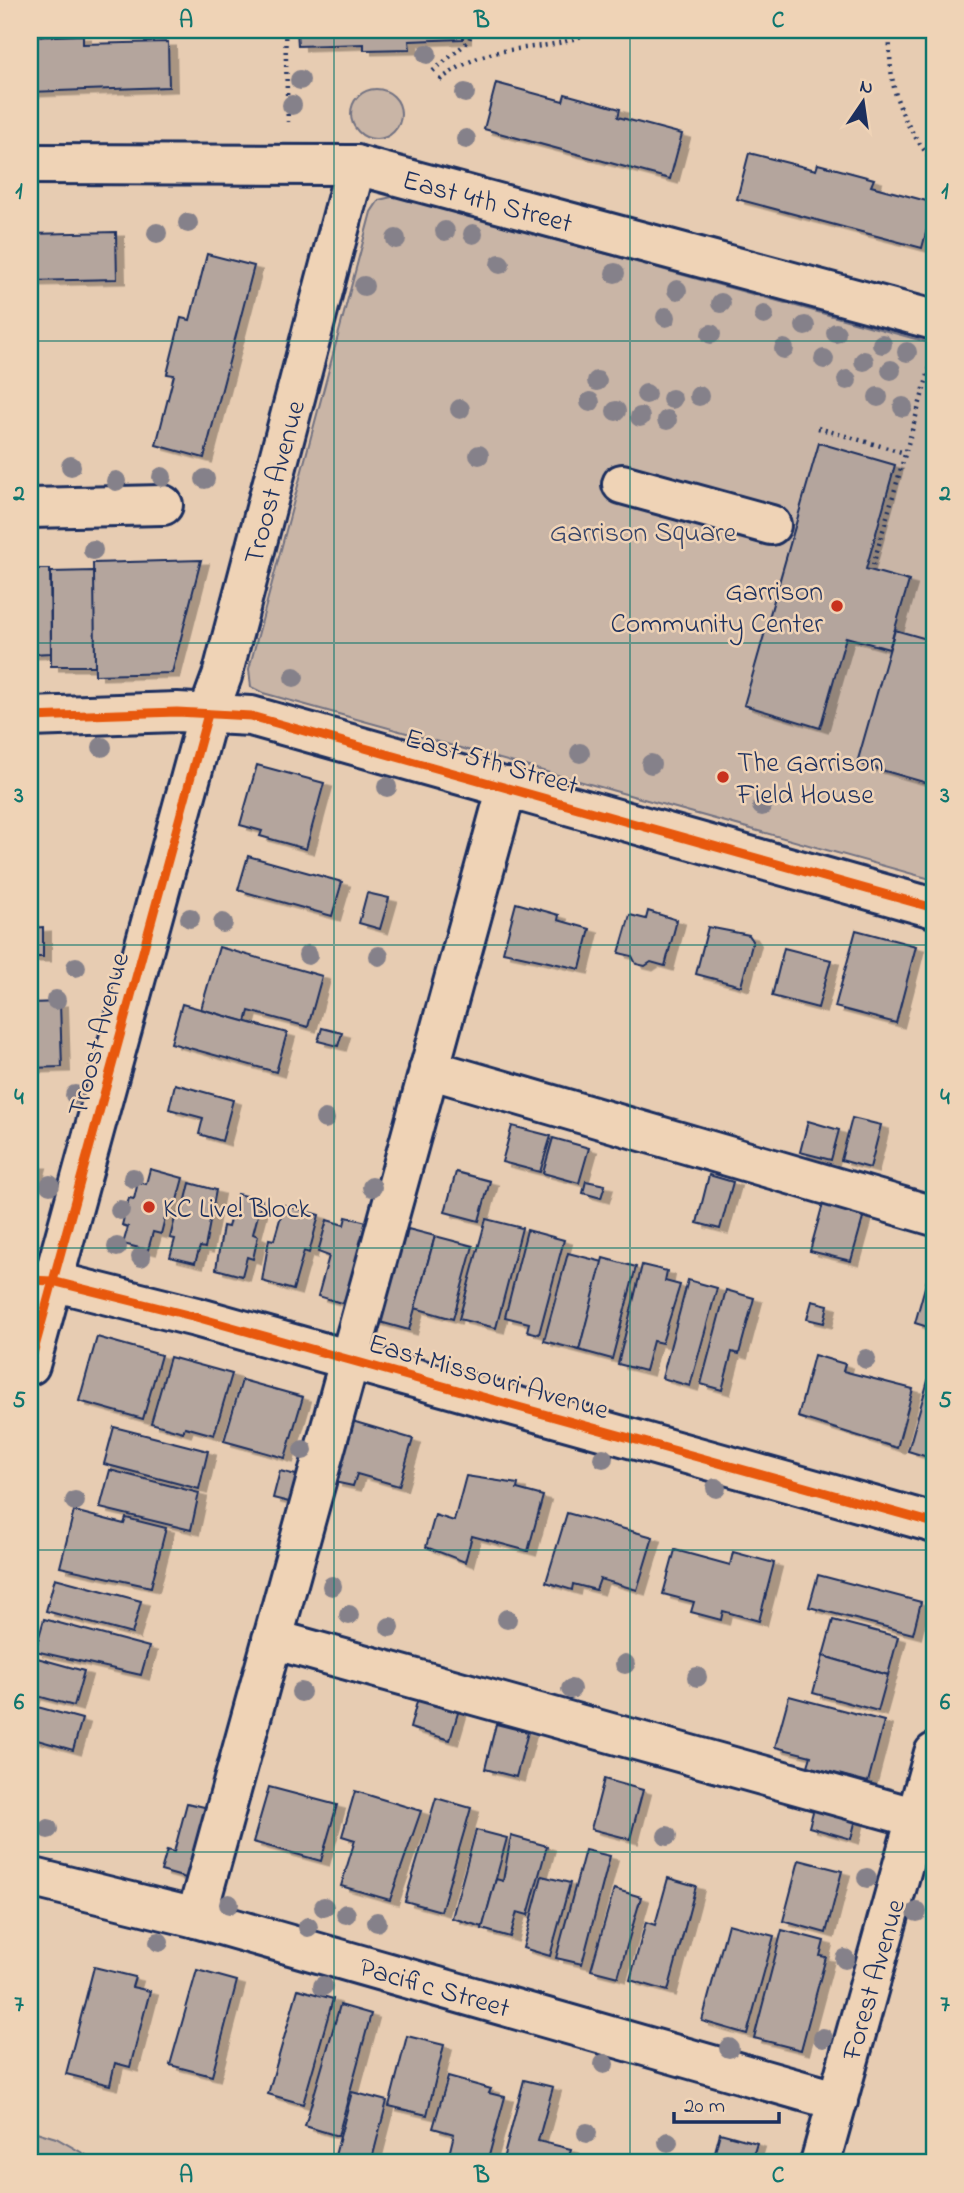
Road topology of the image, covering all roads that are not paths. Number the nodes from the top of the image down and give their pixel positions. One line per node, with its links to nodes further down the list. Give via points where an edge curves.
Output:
1 (30, 164): 2 (street, East 4th Street)
2 (356, 165): 3 (street, East 4th Street); 8 (street, Troost Avenue, via 222,676)
3 (934, 320)
4 (622, 484): 7 (street)
5 (163, 505): 6 (street)
6 (30, 508)
7 (771, 525)
8 (208, 714): 9 (street, East 5th Street); 10 (street, East 5th Street, via 251,716); 14 (street, Troost Avenue)
9 (30, 717)
10 (507, 788): 11 (street, East 5th Street); 12 (street)
11 (934, 908)
12 (429, 1069): 13 (street); 15 (street)
13 (934, 1216)
14 (41, 1280): 15 (street, East Missouri Avenue); 16 (street, Troost Avenue)
15 (349, 1360): 17 (street, East Missouri Avenue); 18 (street)
16 (30, 1365)
17 (934, 1523)
18 (272, 1639): 20 (street); 22 (street)
19 (934, 1753): 20 (street, Forest Avenue)
20 (918, 1818): 23 (street, Forest Avenue)
21 (30, 1877): 22 (street, Pacific Street)
22 (196, 1917): 23 (street, Pacific Street)
23 (838, 2101): 24 (street, Forest Avenue)
24 (820, 2163)

